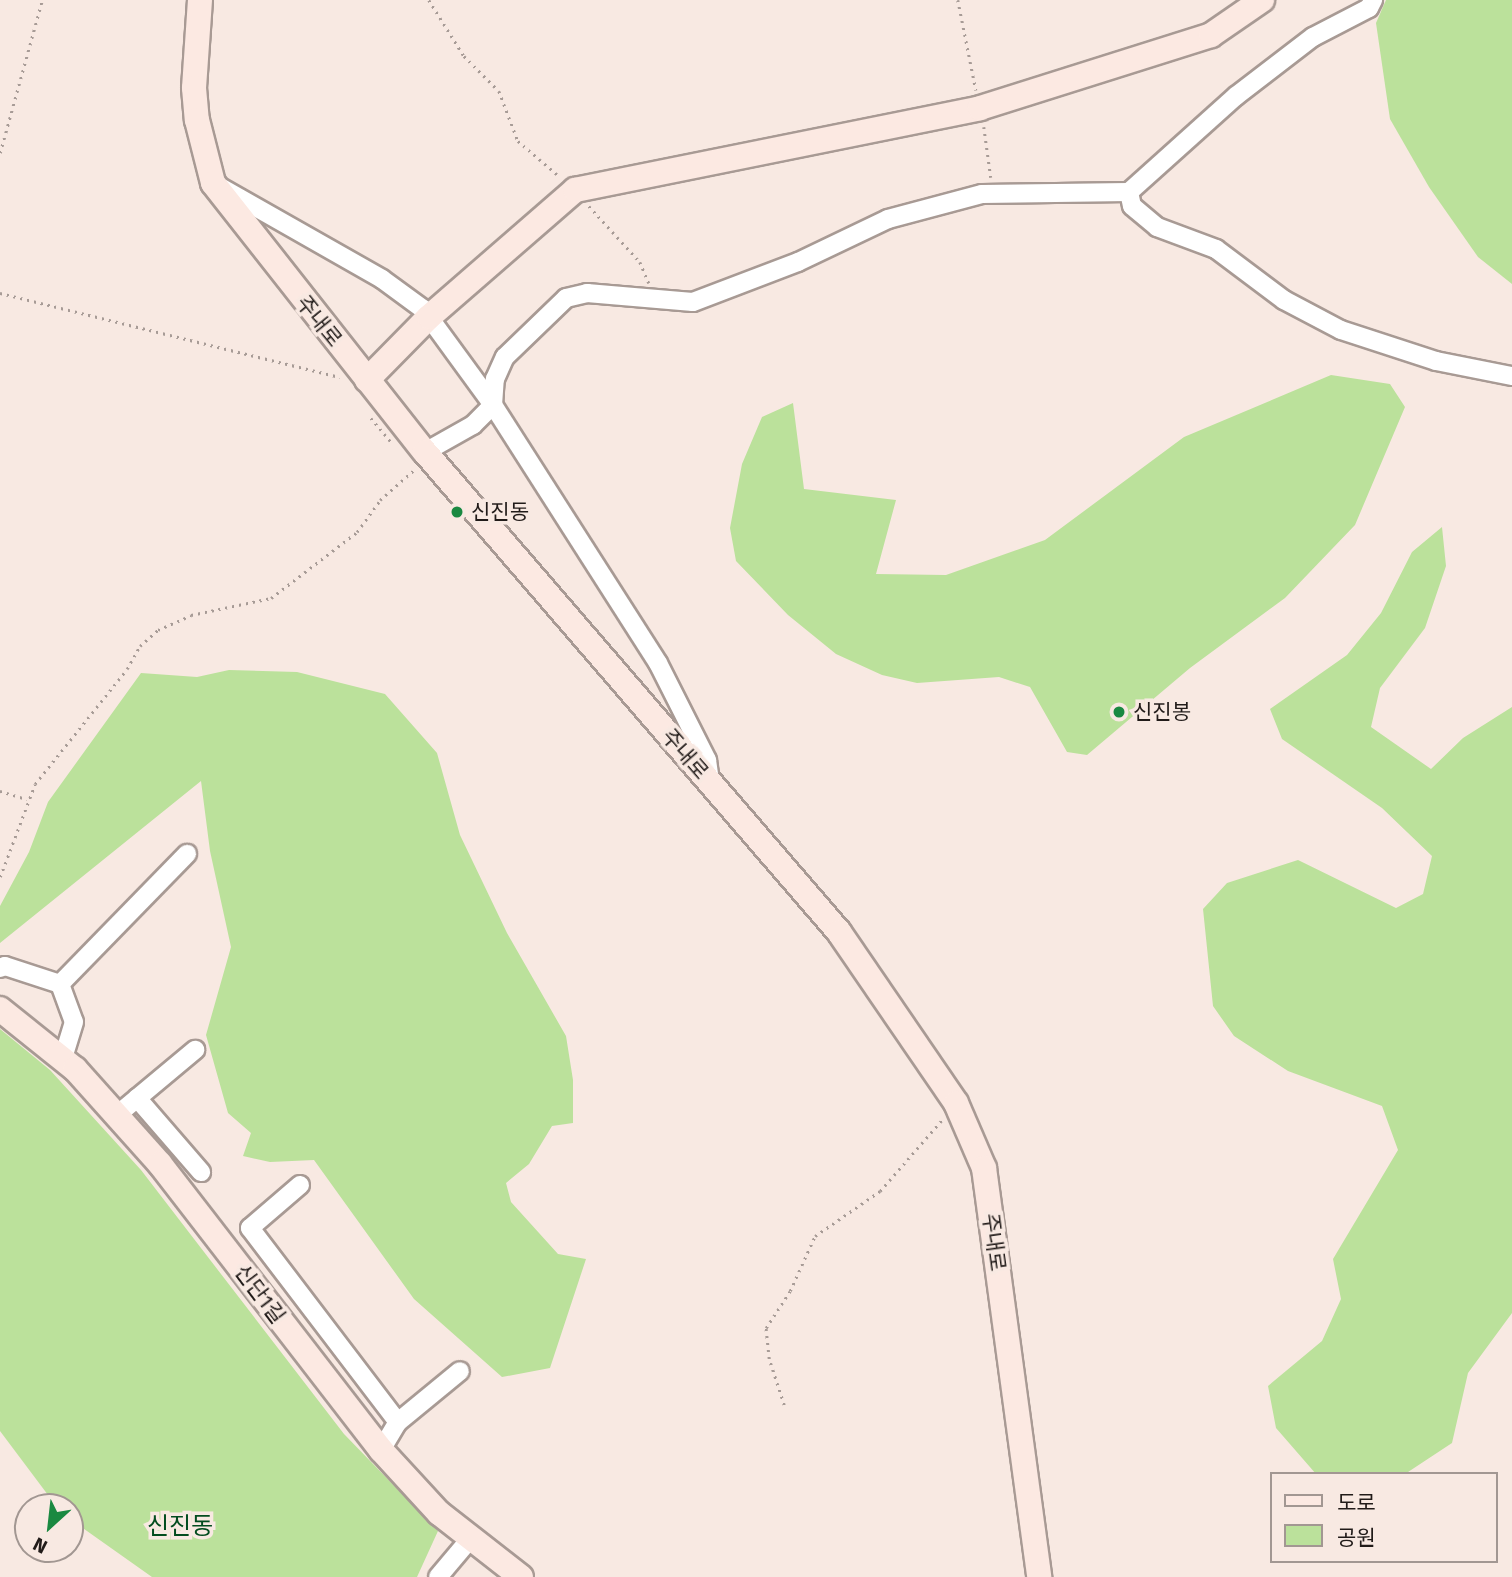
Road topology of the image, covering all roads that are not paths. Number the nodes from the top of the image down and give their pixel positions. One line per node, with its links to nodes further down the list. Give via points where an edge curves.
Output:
1 (200, 0): 4 (main road, 주내로, via 194,88)
2 (1262, 0): 6 (main road, via 1210,34 980,108 575,190)
3 (1373, 0): 5 (street, via 1369,8 1313,37 1236,96)
4 (212, 183): 6 (street, via 382,279); 8 (main road, 주내로)
5 (1129, 192): 7 (street, via 1132,206 1157,227 1216,249 1284,300 1341,330 1436,361); 9 (street, via 982,194 888,219 798,262 693,302 587,293 566,298 505,356 495,379)
6 (429, 317): 8 (main road); 9 (street)
7 (1512, 376)
8 (367, 380): 10 (main road, 주내로)
9 (493, 405): 10 (street, via 473,425); 11 (street, via 658,663 707,760)
10 (428, 455): 11 (main road, 주내로)
11 (710, 782): 30 (main road, 주내로, via 839,932 956,1103 984,1168)
12 (187, 854): 14 (street)
13 (0, 968): 14 (street)
14 (60, 984): 17 (street, via 75,1022)
15 (0, 1009): 17 (main road, 신단1길)
16 (195, 1050): 18 (street)
17 (63, 1059): 19 (main road, 신단1길)
18 (136, 1098): 19 (street); 20 (street)
19 (117, 1115): 23 (main road, 신단1길)
20 (201, 1172)
21 (300, 1185): 22 (street, via 250,1228)
22 (285, 1275): 23 (street); 25 (street)
23 (260, 1293): 26 (main road, 신단1길)
24 (460, 1371): 25 (street)
25 (398, 1422): 26 (street)
26 (381, 1450): 27 (main road, 신단1길)
27 (470, 1539): 28 (street); 29 (main road, 신단1길)
28 (438, 1577)
29 (521, 1577)
30 (1039, 1577)

